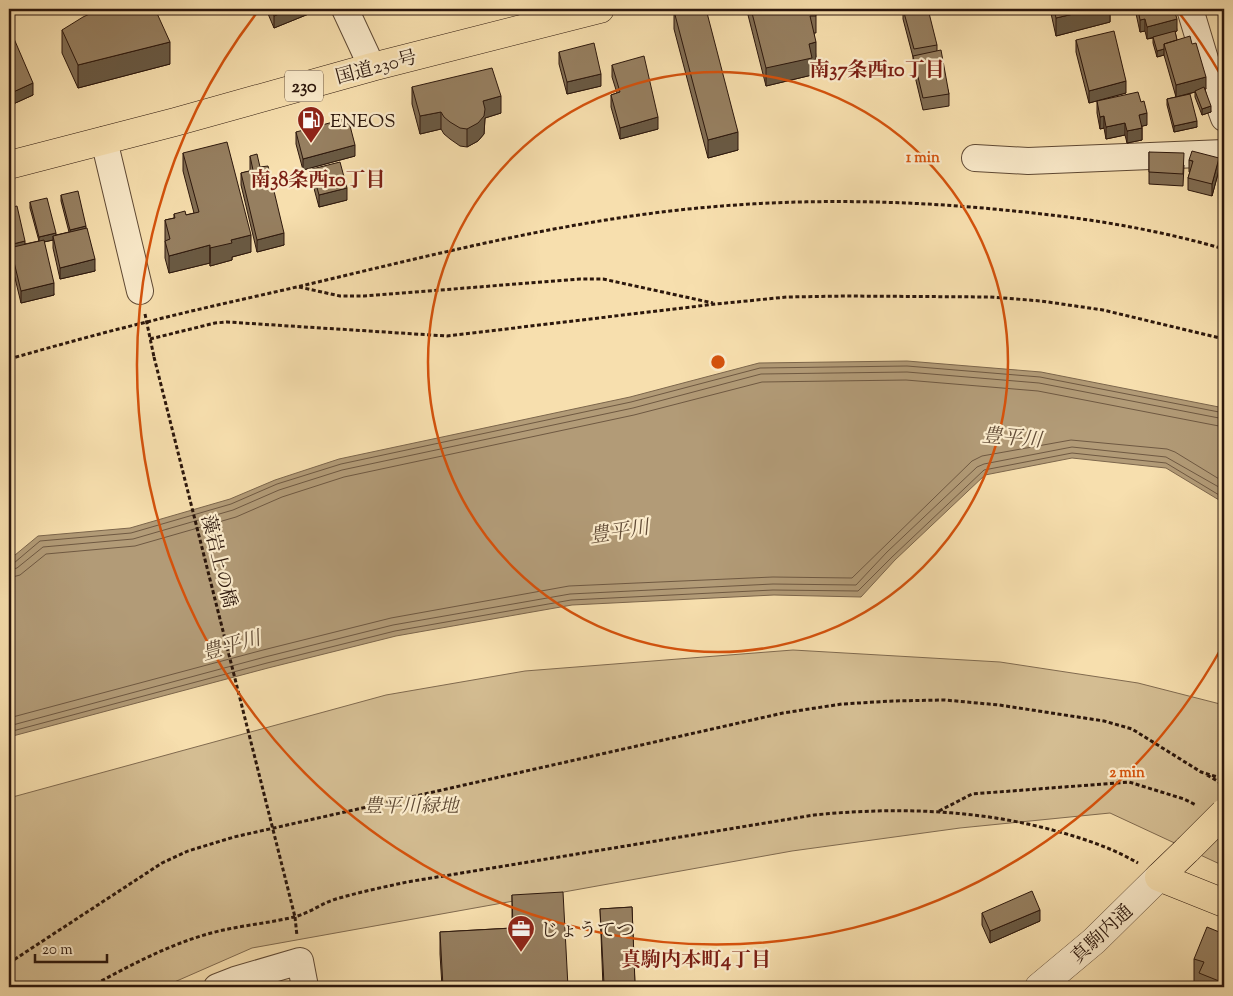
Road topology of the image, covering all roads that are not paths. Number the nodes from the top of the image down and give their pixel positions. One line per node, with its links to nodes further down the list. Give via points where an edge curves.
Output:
1 (345, 9): 4 (street)
2 (600, 9): 4 (main road, 国道230号 / 230)
3 (1190, 9): 5 (street)
4 (372, 67): 6 (main road, 国道230号 / 230)
5 (1222, 104)
6 (104, 140): 9 (main road, 国道230号 / 230); 10 (street)
7 (1224, 153): 8 (street, via 1028,162)
8 (975, 158)
9 (9, 165)
10 (140, 291)
11 (1212, 810): 12 (main road, bridge, via 1188,849)
12 (1160, 877): 13 (main road); 16 (street, 真駒内通, via 1094,942)
13 (1224, 903)
14 (217, 987): 15 (street, via 300,961)
15 (305, 987)
16 (1039, 987)

